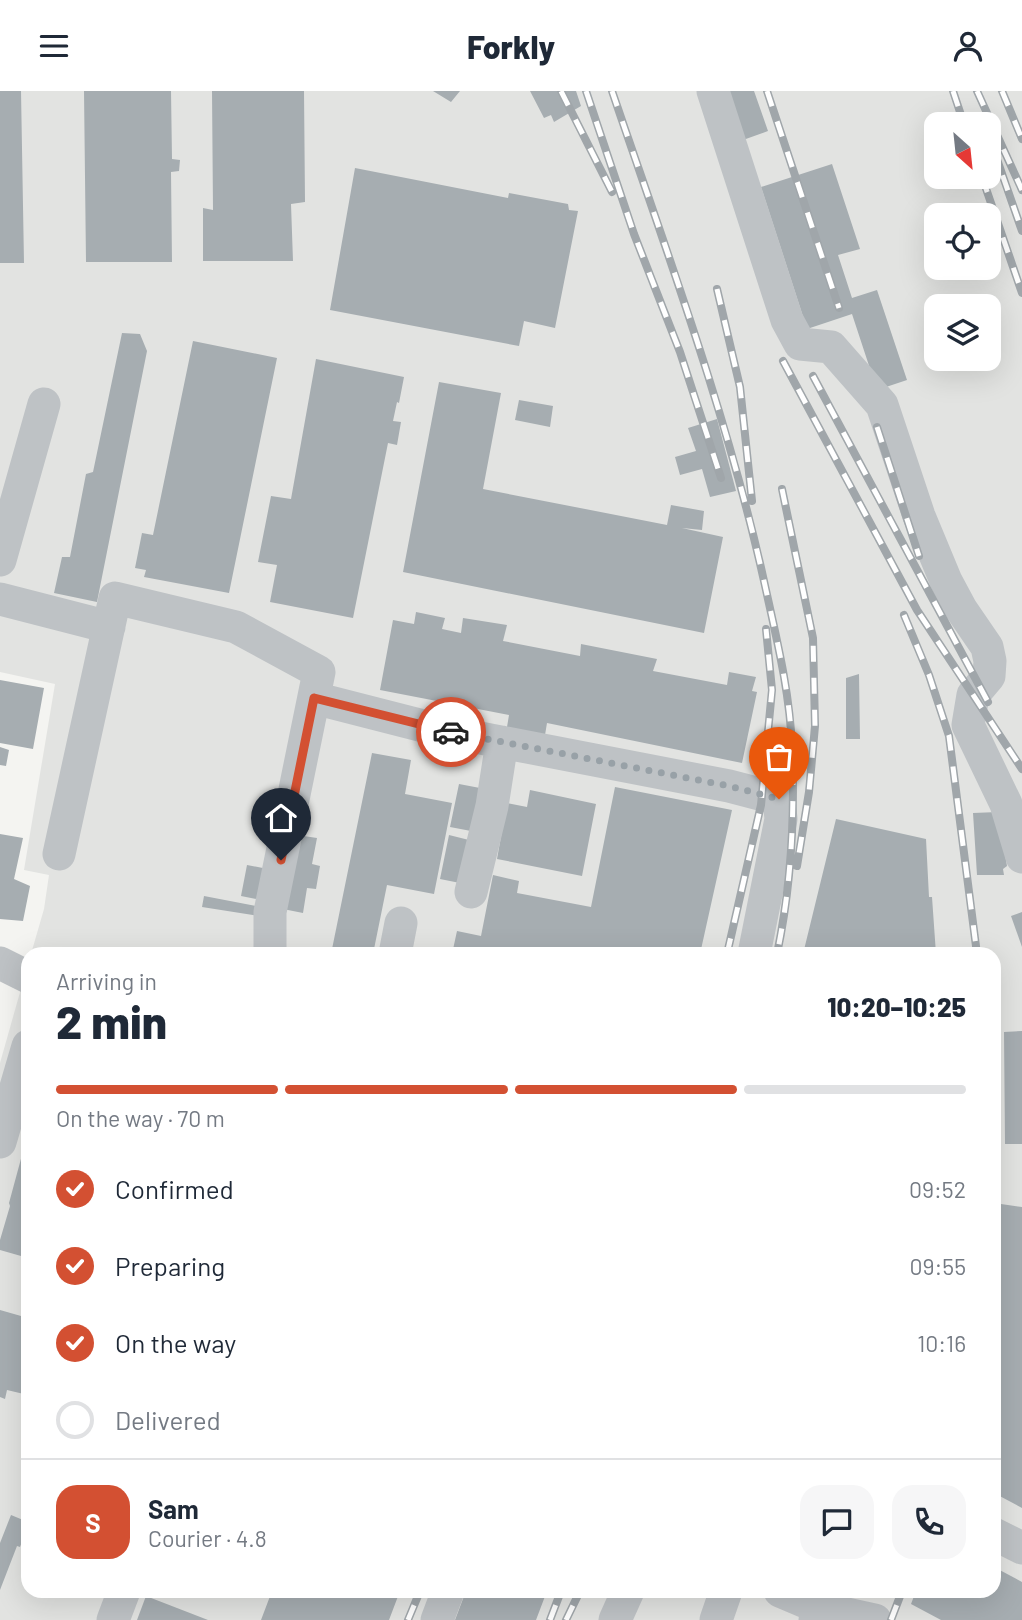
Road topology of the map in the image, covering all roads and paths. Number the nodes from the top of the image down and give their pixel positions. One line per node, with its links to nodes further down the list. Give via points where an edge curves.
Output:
1 (713, 91): 9 (street, via 787,320 800,344 831,347 882,405 946,582 987,647 989,676 973,695 968,725 1006,804)
2 (44, 404): 3 (street)
3 (0, 560)
4 (0, 599): 5 (street)
5 (109, 627): 6 (street, via 115,599 236,627 319,672); 8 (street)
6 (314, 698): 7 (street); 11 (street, via 270,912)
7 (502, 742): 10 (street); 12 (street, via 779,799 781,819)
8 (60, 854)
9 (1022, 857)
10 (471, 892)
11 (271, 947)
12 (755, 947)
13 (0, 963): 14 (street)
14 (21, 974)
15 (21, 1070): 16 (street)
16 (0, 1142)
17 (1001, 1538): 18 (street)
18 (1022, 1548)
19 (121, 1598): 25 (street)
20 (445, 1598): 26 (street)
21 (625, 1598): 27 (street)
22 (724, 1598): 28 (street)
23 (801, 1598): 24 (street)
24 (824, 1606): 29 (street)
25 (113, 1620)
26 (437, 1620)
27 (615, 1620)
28 (716, 1620)
29 (875, 1620)

